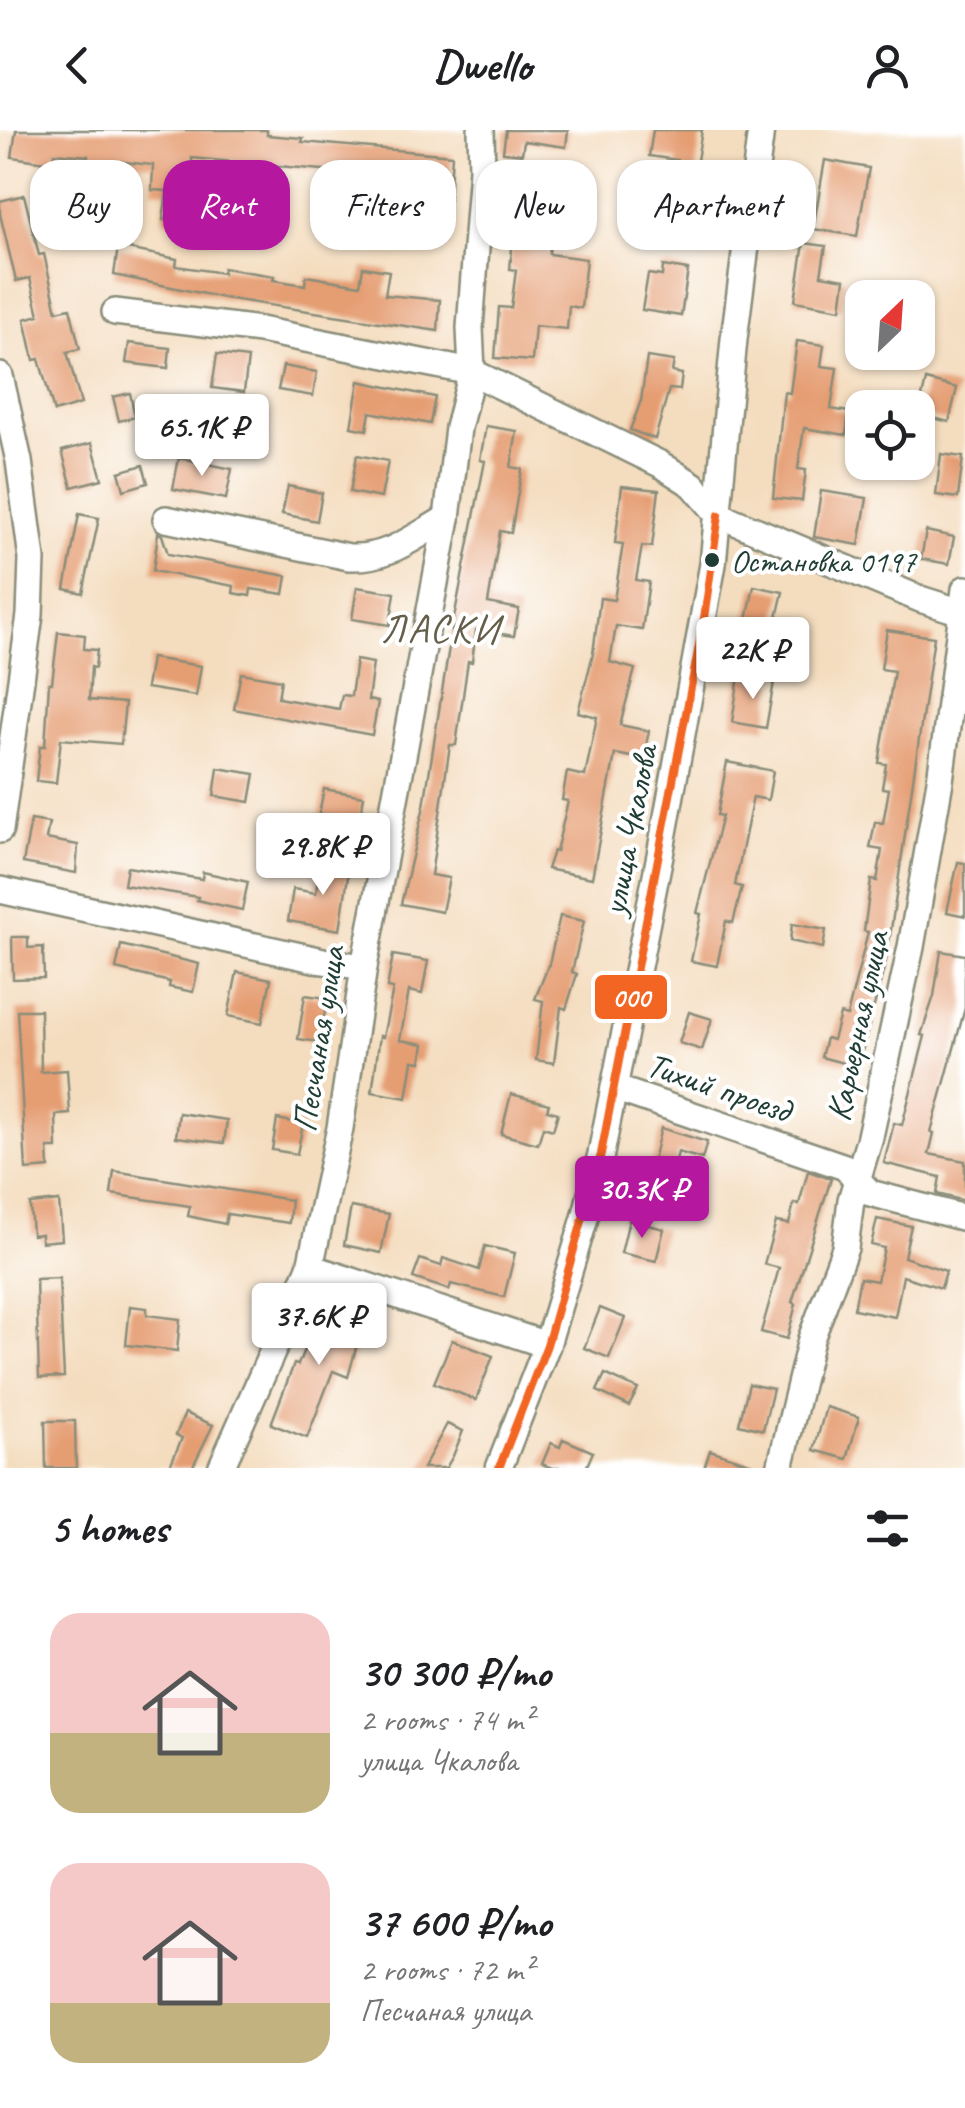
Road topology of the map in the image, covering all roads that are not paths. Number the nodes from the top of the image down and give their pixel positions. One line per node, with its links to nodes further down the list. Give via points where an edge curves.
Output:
1 (481, 130): 4 (street, Песчаная улица)
2 (761, 130): 6 (street, улица Чкалова)
3 (115, 312): 4 (street, via 260,330)
4 (472, 372): 6 (street, via 660,464 693,485); 7 (street, Песчаная улица)
5 (0, 376): 10 (street, via 32,559)
6 (719, 514): 9 (street); 13 (street, улица Чкалова, via 704,625)
7 (447, 518): 8 (street, via 369,558); 12 (street, Песчаная улица)
8 (166, 519)
9 (962, 616): 14 (street, Карьерная улица, via 911,947)
10 (0, 830)
11 (0, 890): 12 (street)
12 (364, 966): 16 (street, Песчаная улица)
13 (614, 1088): 14 (street, Тихий проезд, via 845,1167); 17 (street, улица Чкалова)
14 (858, 1179): 15 (street, Тихий проезд, via 870,1193); 20 (street, Карьерная улица, via 845,1248 811,1339)
15 (965, 1218)
16 (310, 1267): 17 (street); 18 (street, Песчаная улица)
17 (547, 1345): 19 (street, улица Чкалова)
18 (220, 1468)
19 (499, 1468)
20 (780, 1468)

